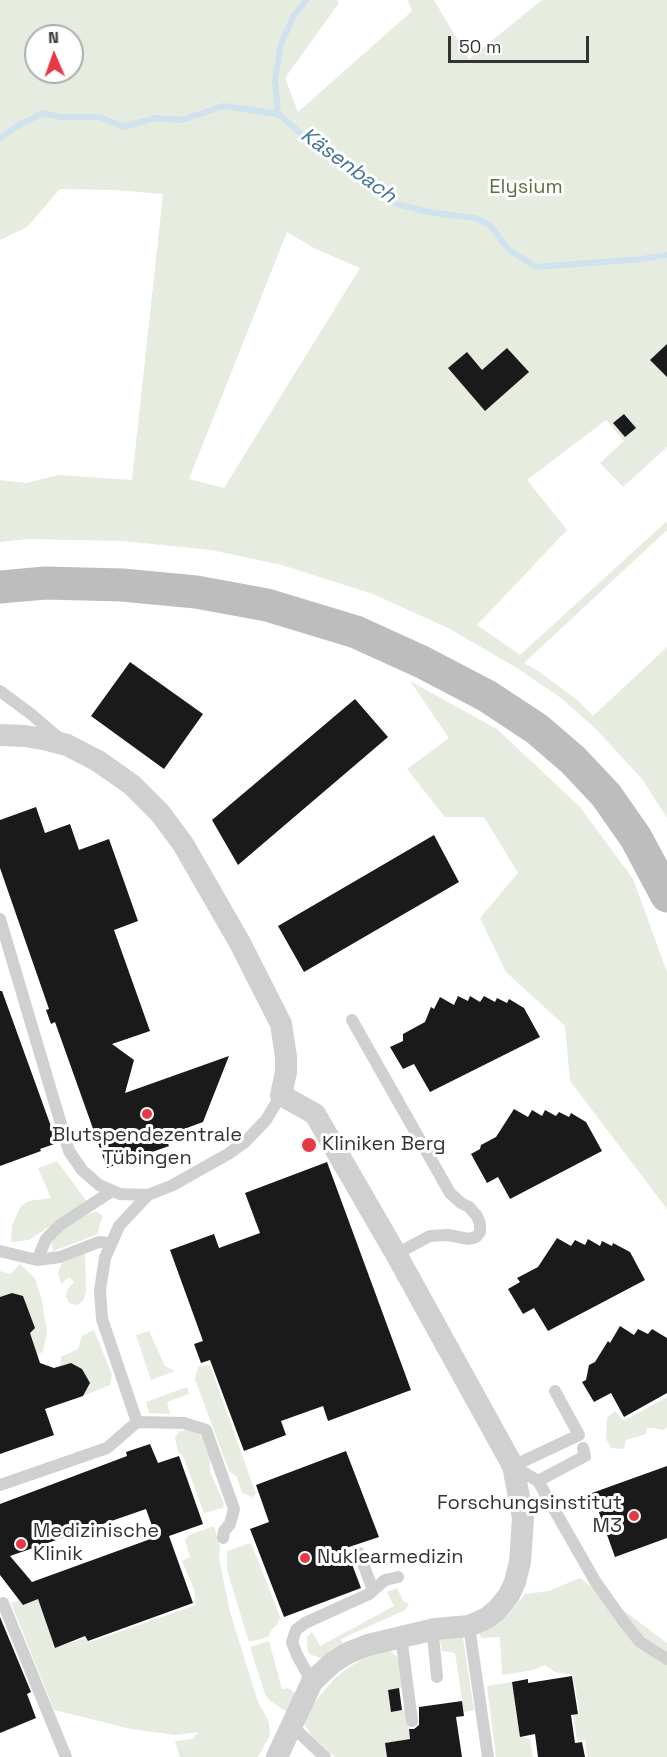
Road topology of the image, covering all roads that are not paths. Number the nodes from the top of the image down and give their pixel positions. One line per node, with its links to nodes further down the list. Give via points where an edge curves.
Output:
1 (0, 564): 6 (street, via 63,562 190,570 265,584 363,615 466,666 545,718 617,787)
2 (0, 587): 7 (street, via 100,584 206,594 267,605 356,632 422,662 487,696 537,729 573,760 606,795 636,838)
3 (0, 691): 5 (lane)
4 (0, 735): 5 (street)
5 (67, 745): 10 (street, via 132,785 160,813 193,860 281,1024 286,1072)
6 (667, 864)
7 (667, 896)
8 (0, 919): 11 (lane, via 69,1151 93,1181)
9 (352, 1020): 15 (lane, via 450,1193 469,1207 480,1224 476,1237 430,1236)
10 (280, 1095): 12 (lane, via 266,1120 245,1142 173,1185); 15 (street, via 315,1114)
11 (112, 1191): 12 (lane); 16 (lane, via 60,1225 46,1239)
12 (148, 1194): 13 (lane, via 119,1226)
13 (111, 1243): 16 (lane, via 99,1242 60,1257); 18 (lane, via 101,1274 102,1319)
14 (0, 1251): 16 (lane)
15 (396, 1254): 20 (street)
16 (37, 1260)
17 (555, 1391): 20 (lane, via 579,1435)
18 (137, 1422): 22 (lane, via 106,1448); 23 (lane, via 184,1423 206,1430 234,1509)
19 (583, 1448): 21 (lane, via 585,1456)
20 (513, 1466): 21 (lane); 28 (street, via 523,1518 515,1582 498,1609)
21 (538, 1481): 31 (lane, via 595,1581 624,1622 640,1642)
22 (0, 1485)
23 (223, 1538)
24 (359, 1552): 26 (lane)
25 (398, 1577): 26 (lane, via 385,1580)
26 (372, 1590): 33 (lane, via 297,1630 292,1642)
27 (3, 1603): 36 (lane)
28 (469, 1626): 29 (street); 39 (lane)
29 (435, 1629): 30 (street); 32 (lane, via 432,1635)
30 (401, 1636): 33 (street, via 348,1653); 34 (lane)
31 (667, 1659)
32 (437, 1677)
33 (312, 1682): 35 (street)
34 (412, 1721)
35 (293, 1727): 37 (street); 38 (lane)
36 (66, 1757)
37 (277, 1757)
38 (326, 1757)
39 (488, 1757)

